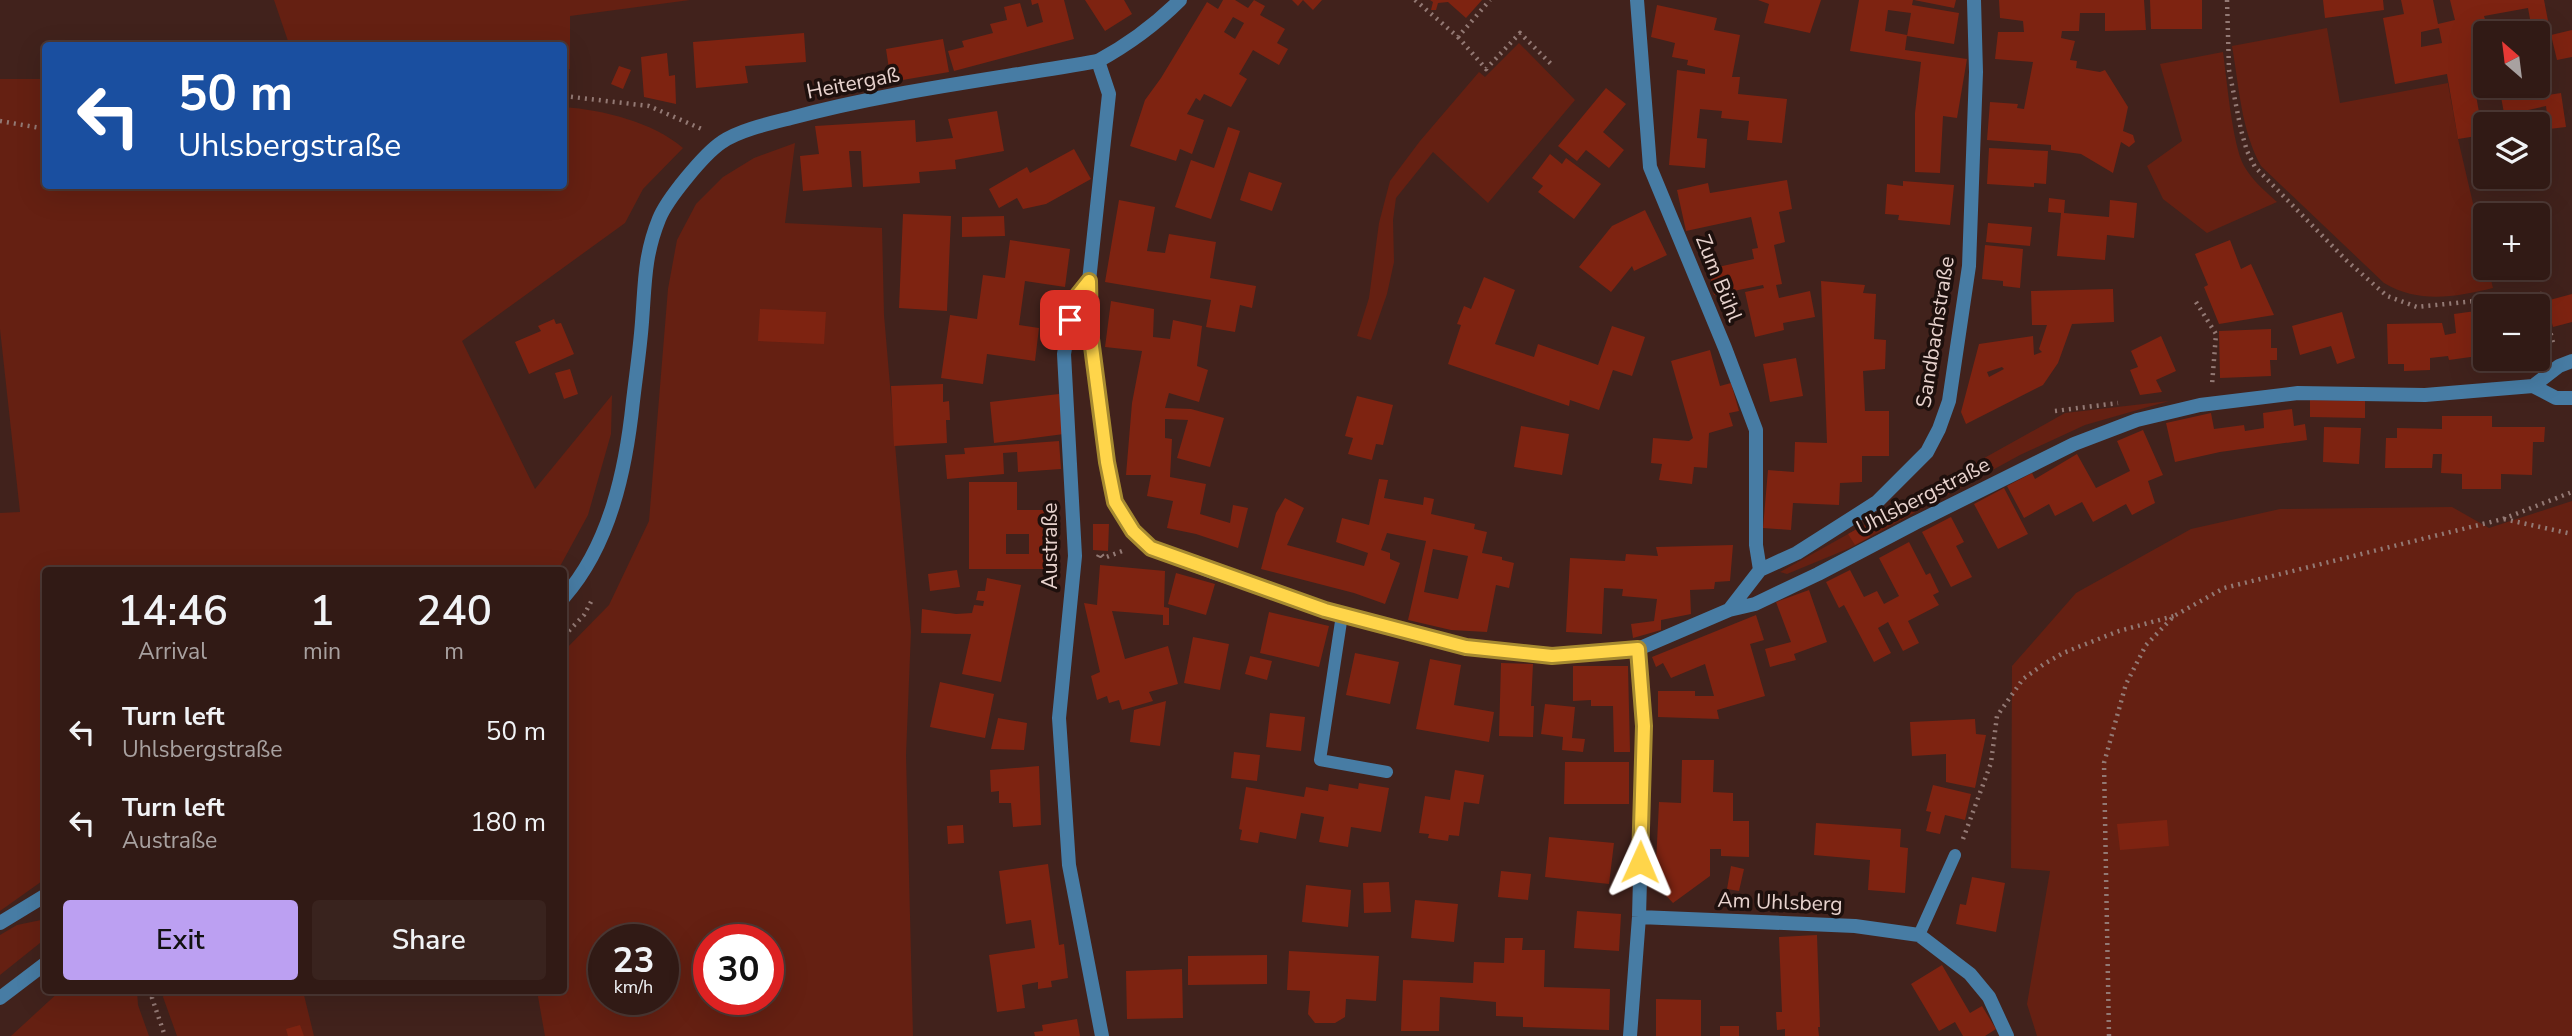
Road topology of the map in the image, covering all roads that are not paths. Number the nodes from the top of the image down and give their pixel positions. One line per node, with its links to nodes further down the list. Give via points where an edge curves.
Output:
1 (1180, 0): 4 (street, Heitergaß, via 1156,24)
2 (1637, 0): 9 (street, Zum Bühl, via 1650,167 1756,430)
3 (1974, 0): 9 (street, Sandbachstraße, via 1969,266 1949,401 1939,429 1927,452 1877,502 1797,553)
4 (1098, 61): 5 (street, Austraße, via 1109,94); 10 (street, Heitergaß, via 828,108 766,124 723,141 694,168 659,216 643,272 642,323 621,477 603,533)
5 (1089, 281): 12 (street, Uhlsbergstraße, via 1090,331 1107,462 1115,502 1133,531 1151,548); 22 (street, Austraße, via 1077,296 1064,354 1075,556 1059,719 1069,865)
6 (2565, 364): 7 (street)
7 (2533, 386): 8 (street, Uhlsbergstraße, via 2556,398); 11 (street, Uhlsbergstraße, via 2425,395 2298,393 2211,404 2137,420 2074,444 1755,604)
8 (2572, 398)
9 (1760, 570): 11 (street, Sandbachstraße)
10 (567, 594)
11 (1729, 610): 13 (street, Uhlsbergstraße)
12 (1342, 615): 13 (street, Uhlsbergstraße, via 1466,647 1552,656); 14 (lane, via 1320,760)
13 (1638, 649): 17 (street, via 1644,726)
14 (1387, 772)
15 (1955, 855): 19 (lane)
16 (42, 897): 18 (street)
17 (1639, 916): 19 (street, Am Uhlsberg, via 1855,926); 23 (street)
18 (0, 923)
19 (1919, 935): 24 (street, Am Uhlsberg, via 1970,974 1989,997)
20 (42, 966): 21 (street)
21 (0, 998)
22 (1102, 1036)
23 (1630, 1036)
24 (2007, 1036)

